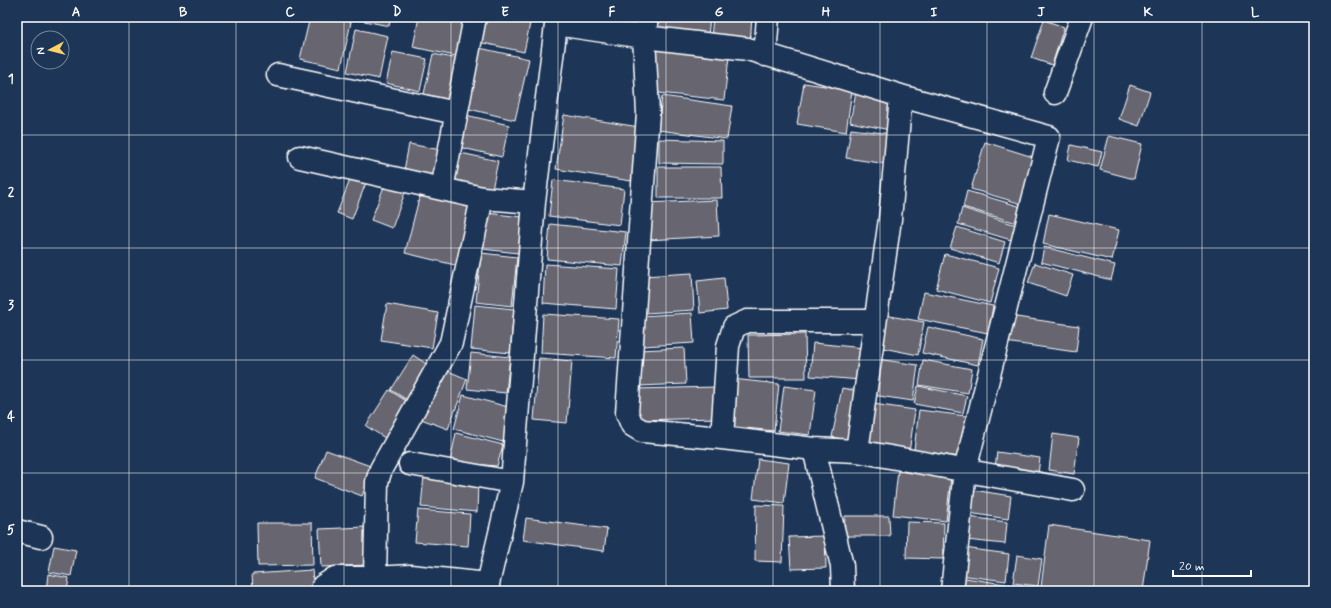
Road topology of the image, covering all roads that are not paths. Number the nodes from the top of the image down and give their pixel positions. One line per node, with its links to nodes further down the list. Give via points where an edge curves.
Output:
1 (476, 17): 10 (street)
2 (768, 17): 6 (street)
3 (1082, 17): 8 (street)
4 (556, 20): 5 (street); 14 (street)
5 (646, 27): 6 (street); 16 (street, via 648,113 627,413 632,425 642,431)
6 (765, 55): 9 (street)
7 (278, 75): 10 (street)
8 (1055, 94)
9 (901, 96): 15 (street, via 890,219); 20 (street, via 1049,137)
10 (456, 113): 12 (street)
11 (300, 156): 12 (street)
12 (442, 189): 13 (street)
13 (482, 198): 14 (street); 25 (street, via 451,344 381,468 377,482)
14 (534, 202): 21 (street)
15 (875, 322): 16 (street, via 747,321 734,328 728,346); 18 (street)
16 (722, 438): 17 (street)
17 (814, 449): 18 (street); 29 (street, via 842,566)
18 (857, 451): 20 (street)
19 (410, 464): 21 (street)
20 (965, 470): 22 (street); 30 (street)
21 (512, 482): 27 (street)
22 (1073, 490)
23 (17, 531): 24 (street)
24 (41, 538)
25 (375, 578): 26 (street); 28 (street, via 335,578 323,586)
26 (411, 584): 27 (street)
27 (488, 588)
28 (322, 591)
29 (843, 591)
30 (952, 591)

